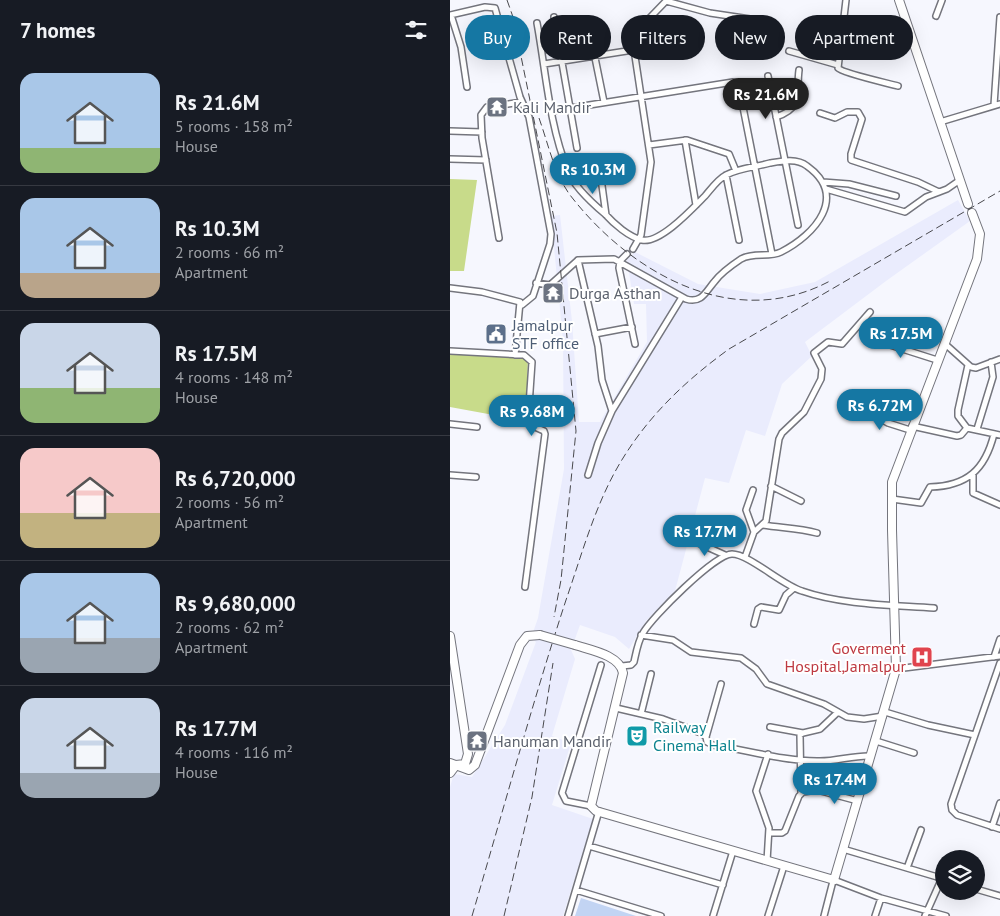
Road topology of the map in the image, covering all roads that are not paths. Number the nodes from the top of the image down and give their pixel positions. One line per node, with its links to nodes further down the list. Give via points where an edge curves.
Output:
1 (846, 0): 17 (street)
2 (899, 0): 30 (street)
3 (942, 0): 8 (street)
4 (666, 1): 6 (street); 7 (street)
5 (450, 15): 21 (street, via 462,53); 23 (street, via 485,7 495,8)
6 (652, 15)
7 (723, 15)
8 (936, 16)
9 (1000, 17): 25 (street)
10 (537, 23): 16 (street)
11 (789, 51): 17 (street)
12 (569, 60): 15 (street)
13 (597, 60): 24 (street)
14 (635, 60): 22 (street)
15 (562, 61): 16 (street); 26 (street)
16 (544, 64): 27 (street)
17 (838, 65): 20 (street, via 844,73)
18 (799, 70): 29 (street, via 794,106 789,112)
19 (768, 76): 29 (street)
20 (898, 86)
21 (467, 87)
22 (641, 96): 24 (street); 34 (street); 39 (street, via 733,82 740,92)
23 (522, 102): 32 (street, via 484,108); 61 (street, via 529,117 551,234)
24 (604, 102): 26 (street)
25 (997, 105): 30 (street)
26 (570, 108): 27 (street); 35 (street)
27 (552, 111): 51 (street, via 569,175)
28 (820, 114): 46 (street, via 835,118 847,112 858,112 862,119 851,160)
29 (776, 117): 38 (street)
30 (940, 122): 43 (street)
31 (450, 131): 32 (street)
32 (482, 132): 37 (street)
33 (685, 140): 34 (street); 41 (street, via 729,154); 49 (street)
34 (649, 145): 54 (street, via 651,172)
35 (577, 148)
36 (450, 159): 37 (street)
37 (486, 160): 53 (street)
38 (784, 161): 39 (street); 44 (street, via 804,164); 52 (street)
39 (755, 167): 41 (street); 58 (street)
40 (600, 171): 51 (street)
41 (736, 171): 42 (street)
42 (726, 175): 49 (street); 55 (street)
43 (960, 180): 46 (street); 48 (street)
44 (823, 182): 45 (street); 47 (street, via 849,184)
45 (826, 189): 46 (street, via 905,212); 58 (street, via 820,220 812,233)
46 (939, 192)
47 (896, 196)
48 (968, 204)
49 (696, 206): 54 (street, via 660,235 651,240)
50 (972, 213): 69 (street, via 980,234 980,247)
51 (606, 216): 54 (street)
52 (798, 225)
53 (499, 238)
54 (639, 240): 56 (street)
55 (739, 240)
56 (633, 248)
57 (628, 254): 60 (street)
58 (772, 254): 63 (street, via 741,260 716,279 700,298)
59 (578, 260): 60 (street, via 607,258); 61 (street, via 550,285); 67 (street)
60 (620, 261): 63 (street); 66 (street)
61 (536, 283): 64 (street, via 533,296)
62 (450, 288): 64 (street, via 518,300)
63 (682, 297): 78 (street)
64 (522, 305): 72 (street)
65 (870, 312): 90 (street, via 842,344 828,342 814,353 822,369 821,379 804,412 781,436)
66 (632, 327): 67 (street); 70 (street)
67 (595, 334): 78 (street, via 602,380)
68 (871, 339): 73 (street)
69 (944, 343): 73 (street); 76 (street)
70 (635, 344)
71 (450, 351): 72 (street)
72 (515, 354): 101 (street, via 528,356 532,362 528,420 545,434)
73 (937, 360): 81 (street)
74 (1000, 360): 75 (street)
75 (991, 362): 76 (street, via 976,368); 83 (street, via 993,377)
76 (968, 365): 82 (street, via 958,410 960,420)
77 (860, 407): 81 (street, via 888,423)
78 (612, 411): 86 (street)
79 (450, 424): 80 (street)
80 (477, 427)
81 (911, 428): 82 (street, via 957,436); 92 (street, via 894,475)
82 (967, 428): 83 (street)
83 (977, 430): 84 (street)
84 (994, 434): 85 (street); 87 (street, via 986,457)
85 (1000, 435)
86 (588, 475)
87 (973, 475): 92 (street, via 940,487 930,487 921,503); 94 (street, via 973,493)
88 (450, 476): 89 (street)
89 (476, 477)
90 (771, 486): 93 (street); 95 (street, via 767,518)
91 (753, 490): 96 (street, via 746,510)
92 (892, 499): 103 (street)
93 (801, 500)
94 (1000, 505)
95 (763, 525): 96 (street); 97 (street, via 801,528)
96 (754, 532): 100 (street)
97 (817, 533)
98 (694, 541): 99 (street)
99 (725, 555): 100 (street); 106 (street, via 697,577 652,620)
100 (745, 557): 102 (street)
101 (524, 587)
102 (794, 588): 103 (street, via 830,597); 105 (street, via 786,595 779,610 758,609)
103 (894, 605): 104 (street); 113 (street)
104 (934, 608)
105 (754, 624)
106 (641, 635): 112 (street, via 634,662); 118 (street, via 673,640 691,652 741,658 756,669 767,684)
107 (450, 636): 115 (street)
108 (1000, 639): 109 (street)
109 (997, 657): 113 (street)
110 (1000, 664): 123 (street)
111 (601, 665): 139 (street, via 562,793 566,801)
112 (622, 666): 117 (street); 130 (street, bridge, via 616,660 576,644 540,635 527,636 520,645)
113 (896, 669): 120 (street)
114 (651, 674): 119 (street)
115 (454, 681): 127 (street)
116 (721, 684): 124 (street)
117 (616, 708): 119 (street); 139 (street)
118 (838, 712): 120 (street, via 856,719); 122 (street, via 820,729)
119 (641, 714): 124 (street, via 663,719)
120 (884, 714): 123 (street); 125 (street)
121 (770, 726): 122 (street)
122 (803, 733): 131 (street)
123 (975, 735): 141 (street, via 951,807 957,815)
124 (706, 737): 128 (street, via 707,742 713,745)
125 (876, 741): 126 (street); 129 (street)
126 (914, 753)
127 (468, 754): 130 (street); 132 (street, via 465,764)
128 (768, 754): 131 (street); 144 (street, via 756,795 768,821)
129 (872, 756): 131 (street, via 819,762); 134 (street)
130 (477, 759): 132 (street, via 468,770)
131 (800, 760): 136 (street)
132 (453, 764): 133 (street)
133 (450, 774)
134 (864, 784): 135 (street, via 828,780 822,782); 137 (street)
135 (817, 790): 136 (street); 137 (street)
136 (801, 794): 144 (street, via 785,831)
137 (858, 801): 146 (street)
138 (1000, 803): 141 (street)
139 (591, 806): 140 (street)
140 (599, 812): 145 (street); 147 (street)
141 (992, 827): 142 (street)
142 (1000, 829)
143 (921, 830): 150 (street)
144 (769, 832): 148 (street)
145 (589, 846): 153 (street); 154 (street)
146 (843, 849): 150 (street); 152 (street)
147 (733, 851): 148 (street); 153 (street)
148 (767, 861): 149 (street)
149 (784, 866): 152 (street); 163 (street)
150 (907, 868): 151 (street)
151 (935, 877)
152 (834, 881): 158 (street); 164 (street)
153 (723, 884): 162 (street)
154 (576, 890): 160 (street); 161 (street)
155 (985, 892): 157 (street)
156 (935, 894): 159 (street)
157 (1000, 896)
158 (881, 898): 159 (street); 165 (street)
159 (926, 910): 166 (street); 167 (street)
160 (568, 916)
161 (661, 916)
162 (713, 916)
163 (768, 916)
164 (824, 916)
165 (875, 916)
166 (925, 916)
167 (946, 916)

